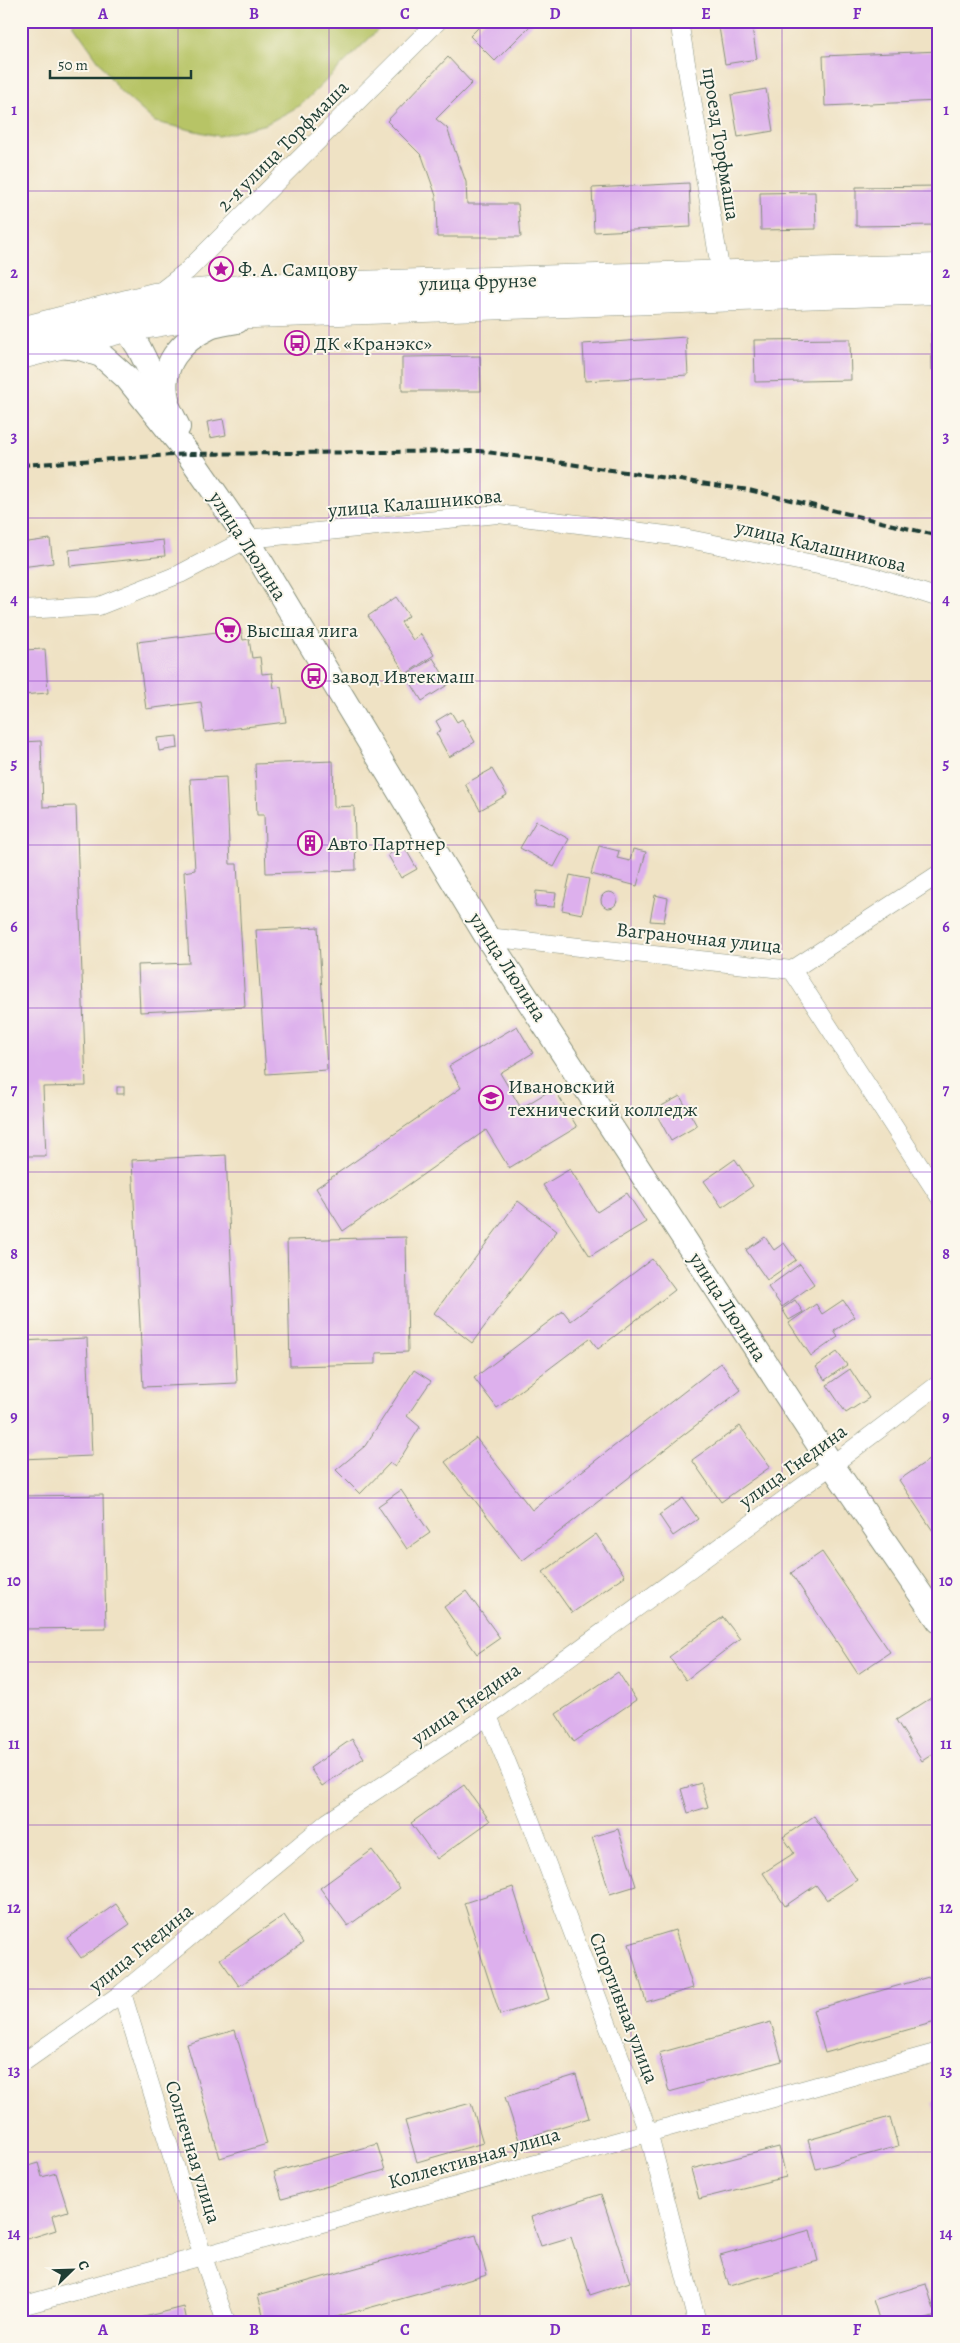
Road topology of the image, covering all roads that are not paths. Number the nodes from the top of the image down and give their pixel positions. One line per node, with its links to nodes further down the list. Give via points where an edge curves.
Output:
1 (438, 21): 7 (street, 2-я улица Торфмаша, via 187,271)
2 (679, 21): 4 (street, проезд Торфмаша)
3 (939, 268): 4 (highway, улица Фрунзе)
4 (722, 286): 5 (highway, улица Фрунзе); 6 (highway, улица Фрунзе); 8 (highway, улица Фрунзе)
5 (272, 287): 7 (highway, улица Фрунзе); 10 (main road, via 178,300 139,315)
6 (939, 290)
7 (154, 296): 9 (highway, улица Фрунзе)
8 (275, 314): 10 (highway, улица Фрунзе, via 196,316); 15 (main road, via 212,326 191,339 174,356 166,372 165,387)
9 (65, 320): 10 (main road, via 107,322); 11 (highway, улица Фрунзе)
10 (126, 328): 12 (highway, улица Фрунзе); 14 (main road, via 116,347); 15 (main road, via 140,348)
11 (21, 331)
12 (56, 346): 13 (highway, улица Фрунзе); 14 (main road, улица Люлина, via 91,352)
13 (21, 355)
14 (118, 369): 16 (main road, улица Люлина)
15 (170, 410): 16 (main road)
16 (188, 454): 17 (main road, улица Люлина)
17 (247, 539): 18 (street, улица Калашникова, via 498,514 674,536 868,574); 19 (street, улица Калашникова, via 180,574 99,606); 21 (main road, улица Люлина)
18 (939, 598)
19 (21, 610)
20 (939, 874): 22 (street, Ваграночная улица)
21 (487, 937): 22 (street, Ваграночная улица); 25 (main road, улица Люлина)
22 (792, 970): 23 (street)
23 (939, 1196)
24 (939, 1384): 25 (street, улица Гнедина)
25 (832, 1465): 26 (main road, улица Люлина); 27 (street, улица Гнедина)
26 (939, 1621)
27 (488, 1716): 28 (street, улица Гнедина, via 328,1822); 31 (street, Спортивная улица)
28 (122, 1992): 30 (street, улица Гнедина); 32 (street, Солнечная улица)
29 (939, 2052): 31 (street, Коллективная улица)
30 (21, 2064)
31 (648, 2131): 32 (street, Коллективная улица); 35 (street, Спортивная улица)
32 (202, 2257): 33 (street, Коллективная улица); 34 (street, Солнечная улица)
33 (21, 2306)
34 (226, 2322)
35 (697, 2322)

